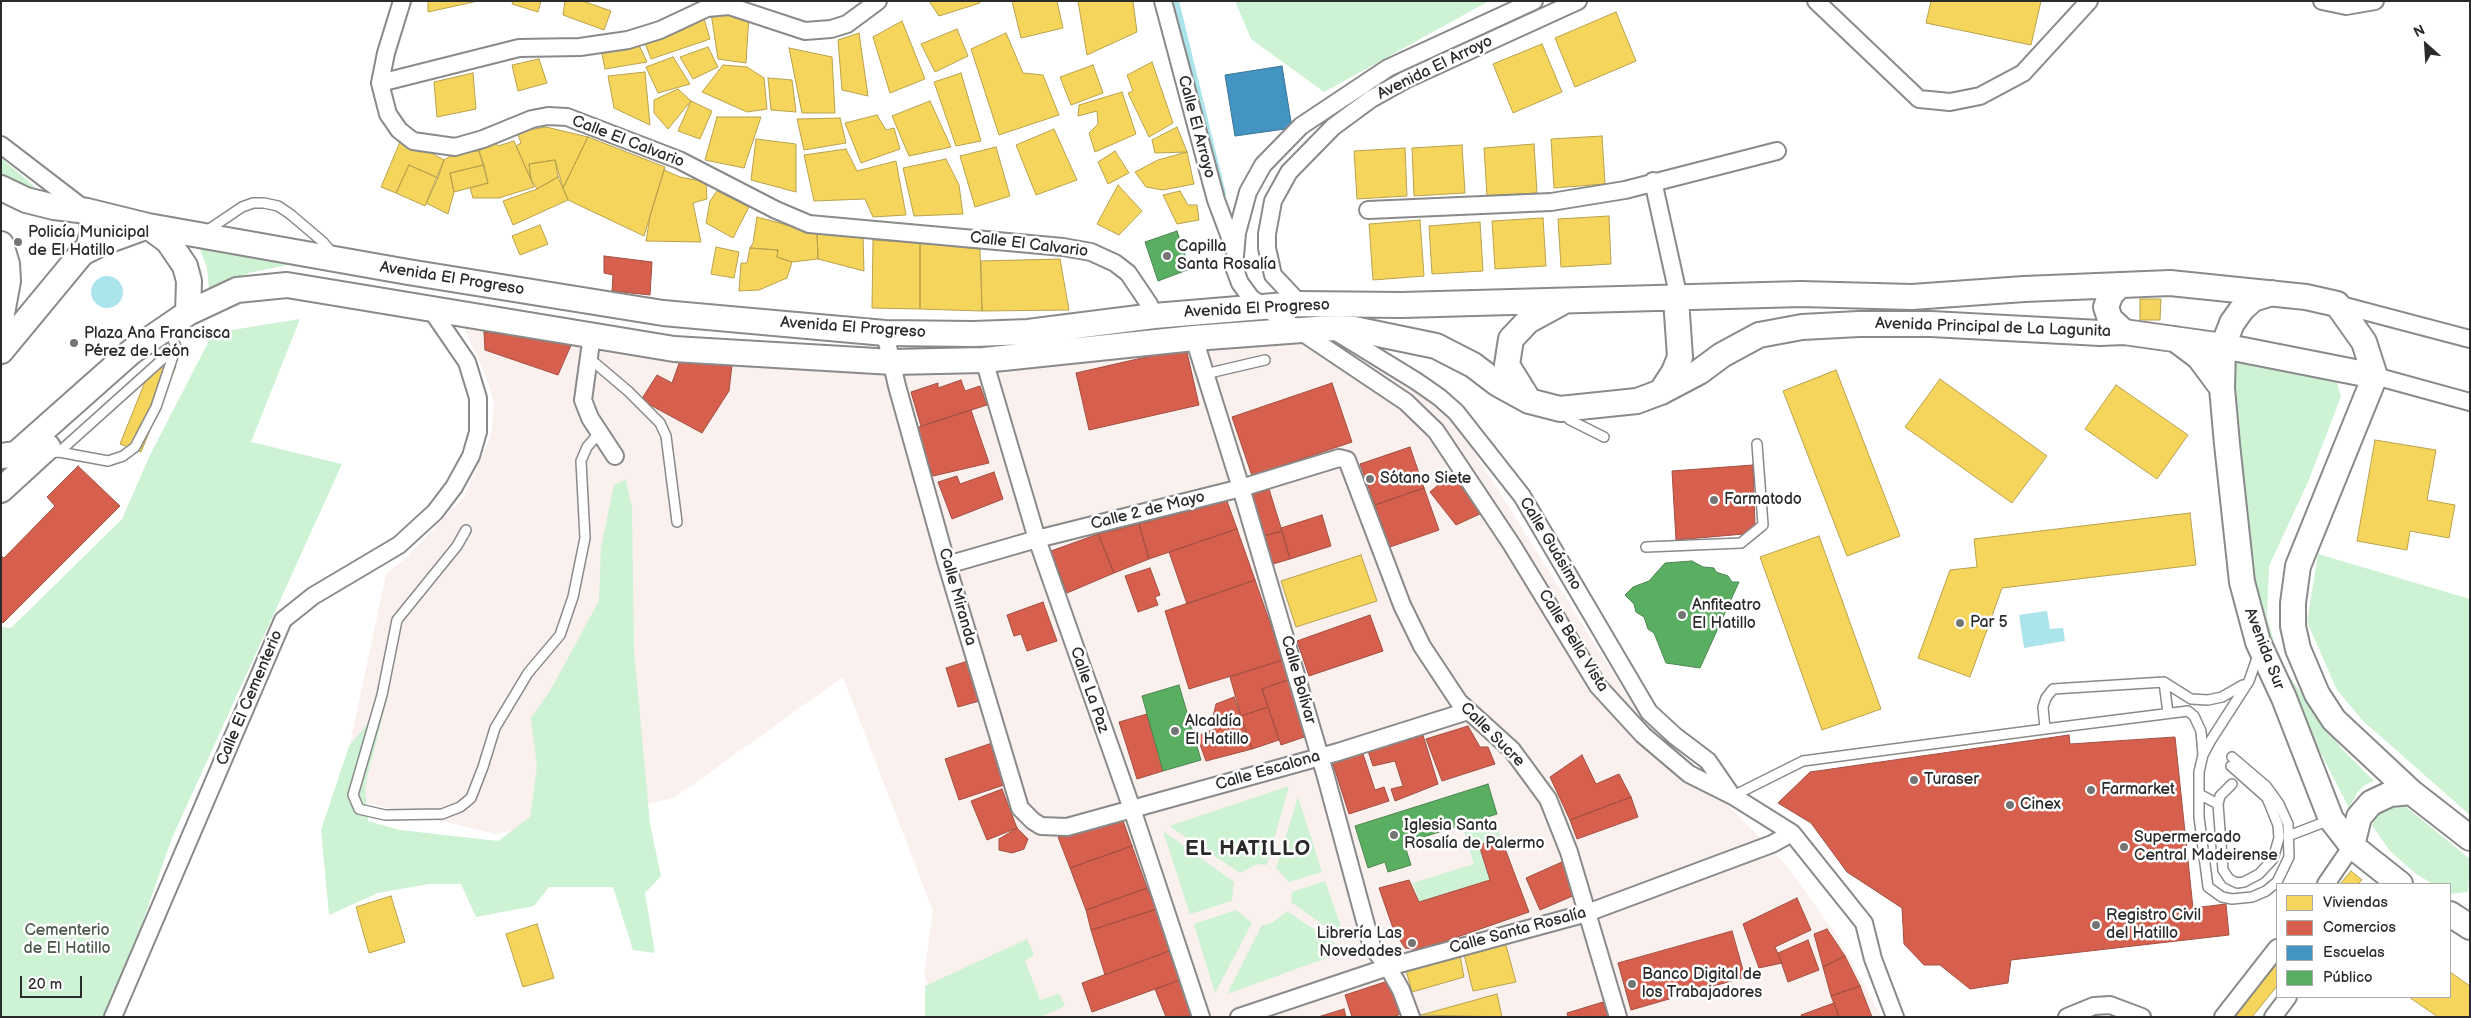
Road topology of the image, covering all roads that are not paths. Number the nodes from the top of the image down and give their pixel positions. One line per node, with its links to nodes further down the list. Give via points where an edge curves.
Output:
1 (402, 1): 10 (street)
2 (878, 1): 10 (street, via 847,24 805,31 729,6 707,8 660,30 628,40 580,48 519,48)
3 (1163, 1): 20 (street, Calle El Arroyo, via 1216,200)
4 (1534, 1): 20 (street, Avenida El Arroyo, via 1388,68 1301,126 1263,165 1248,192)
5 (1578, 1): 27 (street, Avenida El Arroyo, via 1405,80 1371,99 1316,142 1280,187 1273,201 1267,234 1273,275)
6 (1816, 1): 7 (street, via 1919,99 1950,102 1980,96 2023,73)
7 (2089, 1)
8 (2322, 1): 9 (street, via 2346,6)
9 (2375, 1)
10 (380, 83): 32 (street, Calle El Calvario, via 388,114 399,130 413,141 455,147 532,120 548,116 567,118 679,160 809,224 1091,252 1128,273)
11 (1, 145): 16 (street)
12 (1777, 151): 13 (street)
13 (1653, 181): 15 (street, via 1624,190 1550,202); 25 (street, via 1676,285)
14 (2, 190): 16 (street, Avenida El Progreso, via 54,207)
15 (1368, 210)
16 (87, 211): 17 (street, Avenida El Progreso); 21 (street, via 89,232)
17 (148, 226): 18 (street, Avenida El Progreso); 21 (street, via 112,238); 31 (street, via 168,241 185,266 189,281)
18 (200, 235): 22 (street, Avenida El Progreso); 22 (lane, via 242,207 264,203 278,206 290,214 323,242)
19 (1, 244): 33 (street, via 8,281)
20 (1235, 250): 29 (street, Avenida El Arroyo, via 1234,267 1240,283 1250,298)
21 (82, 253): 44 (street)
22 (338, 260): 37 (street, Avenida El Progreso, via 663,314)
23 (2120, 285): 24 (street, Avenida Principal de La Lagunita, via 2170,283); 25 (street, Avenida Principal de La Lagunita, via 1912,297 1801,294); 36 (street, via 2111,294 2106,307 2110,319)
24 (2272, 293): 28 (street, Avenida Principal de La Lagunita); 42 (street, via 2253,299 2242,309 2232,323)
25 (1676, 299): 26 (street, Avenida Principal de La Lagunita); 51 (street, via 1680,357)
26 (1565, 301): 27 (street, Avenida El Progreso); 52 (street, via 1528,321 1511,340 1507,365)
27 (1298, 304): 29 (street, Avenida El Progreso); 34 (street, Avenida El Arroyo)
28 (2337, 304): 40 (street, Avenida Principal de La Lagunita); 49 (street, via 2364,342)
29 (1264, 306): 32 (street, Avenida El Progreso); 35 (street, Avenida El Arroyo)
30 (432, 311): 31 (street, Avenida El Progreso, via 287,285 237,290); 43 (street, Avenida El Progreso); 99 (street, Calle El Cementerio, via 467,362 478,398 478,432 471,456 436,512 399,545 313,596 283,620)
31 (188, 313): 41 (street); 59 (street, via 131,352 16,454)
32 (1154, 316): 37 (street, Avenida El Progreso, via 1028,332)
33 (1, 319)
34 (1329, 328): 35 (street, Avenida El Progreso); 52 (street, Avenida El Progreso, via 1371,331 1436,346); 80 (street, Calle Guásimo, via 1432,392 1456,412 1522,496 1648,712 1708,762)
35 (1298, 330): 39 (street, Avenida El Progreso); 80 (street, Calle Bella Vista, via 1406,402 1436,431 1512,545 1598,686 1642,735 1689,774)
36 (2124, 332): 38 (street, Avenida Principal de La Lagunita); 51 (street, Avenida Principal de La Lagunita, via 1931,324 1780,329 1740,344 1699,372)
37 (885, 333): 47 (street, Calle Miranda)
38 (2171, 337): 42 (street, Avenida Principal de La Lagunita); 50 (street, via 2199,357)
39 (1194, 338): 45 (street, Avenida El Progreso); 48 (street, Calle Bolívar)
40 (2470, 339)
41 (173, 340): 58 (street); 58 (lane, via 156,407 135,447 108,461)
42 (2223, 346): 49 (street, Avenida Principal de La Lagunita); 50 (street, Avenida Sur)
43 (590, 347): 47 (street, Avenida El Progreso); 55 (street, via 583,400); 64 (lane, via 660,423 666,436)
44 (1, 351)
45 (984, 360): 47 (street, Avenida El Progreso); 66 (street, Calle La Paz)
46 (1265, 360): 48 (lane)
47 (893, 362): 68 (street, Calle Miranda)
48 (1205, 374): 62 (street, Calle Bolívar)
49 (2375, 376): 53 (street, Avenida Principal de La Lagunita); 78 (street, Avenida Sur, via 2298,566 2293,626 2305,670 2334,720)
50 (2222, 388): 69 (street, Avenida Sur, via 2235,534 2242,582)
51 (1661, 392): 54 (street, Avenida Principal de La Lagunita, via 1637,401)
52 (1529, 400): 54 (street, Avenida Principal de La Lagunita)
53 (2470, 402)
54 (1560, 409): 56 (lane, via 1570,420)
55 (600, 432): 60 (street); 65 (lane, via 587,447 582,461 584,538 573,597 560,635 528,673 494,728 471,798 460,807 442,814 385,815 359,809 353,795 382,695 397,620 457,546)
56 (1604, 437)
57 (1757, 444): 67 (lane, via 1763,525 1741,543)
58 (50, 453): 63 (street)
59 (1, 456)
60 (615, 456)
61 (1347, 460): 62 (street, Calle 2 de Mayo, via 1339,458); 72 (street, Calle Sucre, via 1402,604 1422,646)
62 (1241, 488): 66 (street, Calle 2 de Mayo); 76 (street, Calle Bolívar)
63 (1, 490)
64 (678, 522)
65 (466, 530)
66 (1037, 539): 68 (street, Calle 2 de Mayo); 82 (street, Calle La Paz)
67 (1646, 547)
68 (947, 565): 84 (street, Calle Miranda, via 1020,808 1040,826)
69 (2258, 642): 70 (lane, via 2258,660); 83 (street, Avenida Sur, via 2284,698)
70 (2249, 681): 71 (lane, via 2236,691 2208,700 2191,699); 75 (lane)
71 (2164, 682): 73 (lane); 74 (lane, via 2053,689 2046,698)
72 (1468, 711): 76 (street, Calle Escalona); 93 (street, Calle Sucre, via 1512,750 1548,799 1569,852)
73 (2168, 713): 74 (lane); 75 (lane, via 2188,711 2194,716 2201,731)
74 (2044, 729): 80 (lane, via 1803,761)
75 (2203, 755): 79 (lane, via 2198,772)
76 (1320, 756): 82 (street, Calle Escalona); 97 (street, Calle Bolívar, via 1372,947)
77 (2232, 784): 81 (lane, via 2220,796)
78 (2411, 792): 87 (street, Avenida Sur); 88 (street, via 2390,794 2371,803 2359,817)
79 (2199, 794): 81 (lane); 86 (lane, via 2208,887 2222,896 2232,900 2252,897 2277,882 2289,857)
80 (1732, 796): 85 (street, Calle Bella Vista)
81 (2218, 804): 86 (lane, via 2223,870 2229,879 2237,883 2259,874 2273,859 2279,838 2278,825 2267,798 2231,761 2266,786 2288,824)
82 (1132, 809): 84 (street, Calle Escalona); 100 (street, Calle La Paz)
83 (2331, 820): 86 (lane); 88 (street, Avenida Sur)
84 (1067, 827)
85 (1792, 833): 93 (street, Calle Santa Rosalía, via 1772,844); 104 (street, Calle Bella Vista, via 1864,924 1873,959)
86 (2288, 836)
87 (2470, 838)
88 (2352, 846): 89 (street); 90 (street, Avenida Sur)
89 (2327, 883)
90 (2399, 883)
91 (2470, 907): 92 (street)
92 (2451, 910)
93 (1587, 913): 97 (street, Calle Santa Rosalía); 103 (street, Calle Sucre)
94 (2451, 915): 95 (street)
95 (2470, 927)
96 (2276, 949): 107 (street)
97 (1388, 967): 101 (street, Calle Santa Rosalía); 102 (street, Calle Bolívar)
98 (2287, 998): 108 (street)
99 (113, 1017)
100 (1201, 1017)
101 (1239, 1017)
102 (1411, 1017)
103 (1618, 1017)
104 (1895, 1017)
105 (2067, 1017): 106 (street, via 2094,1006 2110,1005)
106 (2142, 1017)
107 (2223, 1017)
108 (2273, 1017)

